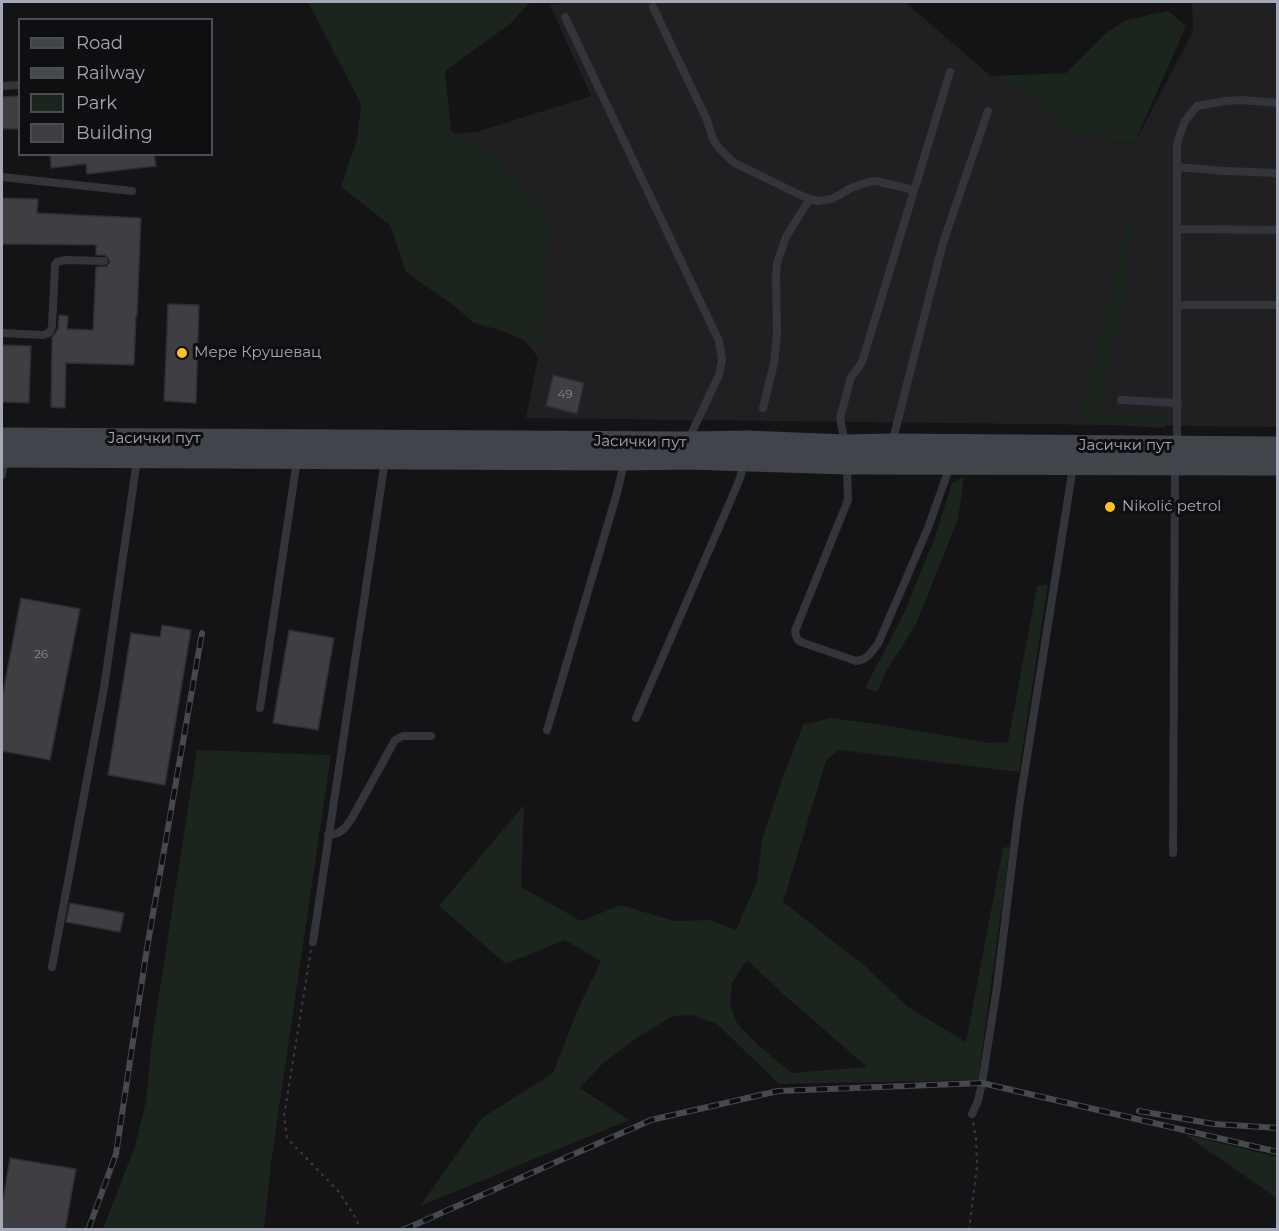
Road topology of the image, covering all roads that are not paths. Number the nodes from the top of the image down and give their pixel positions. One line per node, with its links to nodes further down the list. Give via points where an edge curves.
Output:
1 (653, 7): 13 (lane, via 719,148 733,162)
2 (565, 17): 29 (lane, via 719,341 719,375 693,430)
3 (950, 72): 11 (lane)
4 (18, 85): 5 (lane)
5 (2, 86)
6 (1278, 104): 8 (lane, via 1240,100 1197,106 1179,137)
7 (988, 111): 23 (lane, via 943,243)
8 (1178, 167): 9 (lane); 14 (lane)
9 (1278, 173)
10 (2, 177): 12 (lane)
11 (914, 190): 13 (lane, via 876,181 859,184 831,199); 31 (lane, via 863,359 851,377 840,418)
12 (132, 191)
13 (809, 200): 22 (lane, via 786,237 777,263 777,334)
14 (1178, 229): 15 (lane); 17 (lane)
15 (1278, 230)
16 (104, 261): 19 (lane, via 61,260 55,265 49,333)
17 (1178, 305): 18 (lane); 21 (lane)
18 (1278, 305)
19 (2, 333)
20 (1121, 400): 21 (lane)
21 (1178, 403): 34 (lane)
22 (763, 408)
23 (891, 444): 31 (main road, Јасички пут); 32 (main road, Јасички пут)
24 (1278, 447): 34 (main road, Јасички пут)
25 (138, 448): 26 (main road, Јасички пут); 35 (main road, Јасички пут, via 38,448); 44 (lane, via 104,688)
26 (298, 449): 27 (main road, Јасички пут); 37 (lane)
27 (387, 449): 28 (main road, Јасички пут); 41 (lane)
28 (625, 451): 29 (main road, Јасички пут); 39 (lane, via 617,493)
29 (688, 451): 30 (main road, Јасички пут)
30 (746, 451): 31 (main road, Јасички пут); 38 (lane, via 740,478)
31 (846, 454): 32 (main road, Јасички пут); 32 (lane, via 848,500 795,631 801,642 856,661 864,659 878,644 928,528)
32 (952, 454): 33 (main road, Јасички пут)
33 (1073, 455): 34 (main road, Јасички пут); 45 (lane, via 1018,807 997,987 982,1083)
34 (1176, 455): 36 (main road, Јасички пут); 42 (lane)
35 (2, 457)
36 (1278, 465)
37 (260, 708)
38 (636, 718)
39 (547, 730)
40 (431, 736): 41 (lane, via 403,736 395,740 345,828)
41 (328, 835): 43 (lane)
42 (1173, 853)
43 (312, 942)
44 (52, 967)
45 (972, 1114)

